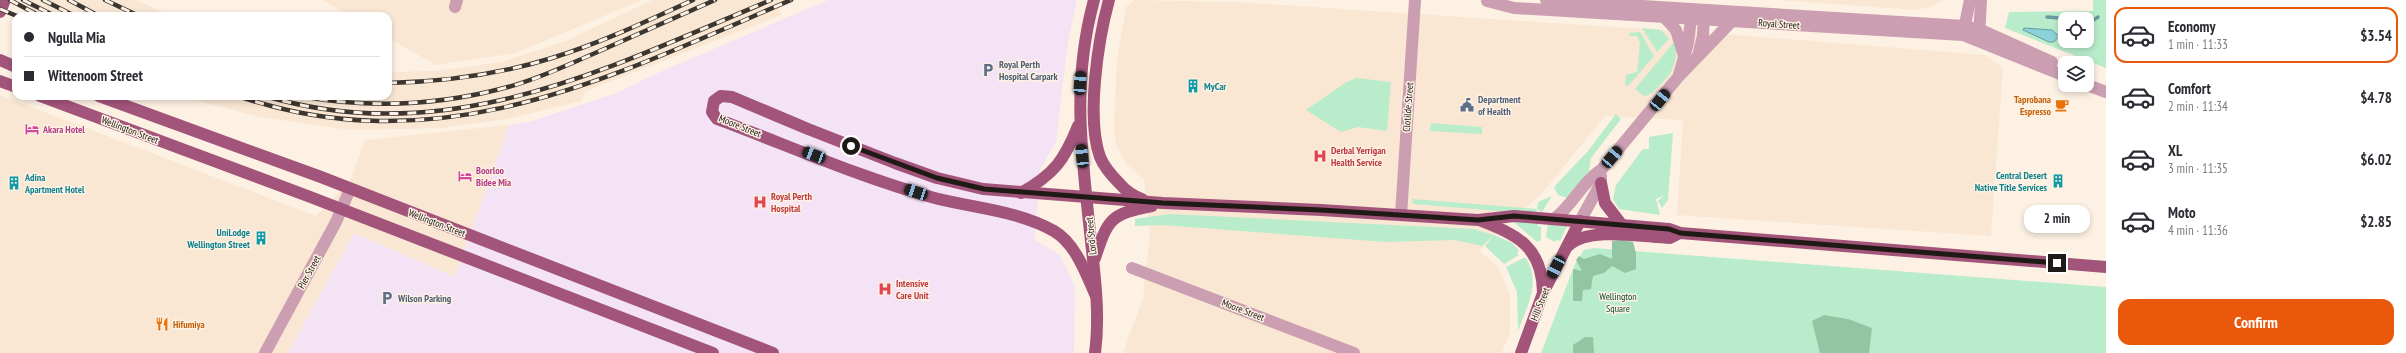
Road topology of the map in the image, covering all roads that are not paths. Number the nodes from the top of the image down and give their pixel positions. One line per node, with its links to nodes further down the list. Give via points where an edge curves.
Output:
1 (5, 0): 9 (main road)
2 (1094, 0): 31 (main road, Lord Street, via 1081,71)
3 (1109, 0): 37 (main road, via 1099,45 1095,83 1098,151 1106,169 1125,189 1139,198)
4 (1415, 0): 39 (street, Clotilde Street)
5 (1486, 0): 12 (street, Royal Street, via 1514,8)
6 (1546, 0): 10 (street, Royal Street)
7 (1970, 0): 14 (street)
8 (1981, 0): 15 (street)
9 (0, 12)
10 (1692, 12): 11 (street, Royal Street); 12 (street, Royal Street); 16 (street)
11 (1704, 13): 13 (street, Royal Street); 14 (street, Royal Street); 17 (street, via 1702,45)
12 (1664, 16): 16 (street, via 1676,30)
13 (1732, 20): 14 (street, Royal Street); 17 (street)
14 (1964, 30): 15 (street, Royal Street)
15 (1980, 35): 19 (street, Royal Street); 21 (street, Royal Street)
16 (1684, 59): 22 (street)
17 (1697, 59): 22 (street)
18 (0, 60): 20 (main road)
19 (2058, 64)
20 (12, 65)
21 (2058, 73)
22 (1679, 76): 32 (street)
23 (2094, 79): 25 (street)
24 (0, 81): 26 (main road)
25 (2106, 84)
26 (12, 86)
27 (2094, 88): 28 (street)
28 (2106, 92)
29 (51, 100): 38 (main road, Wellington Street)
30 (110, 100): 34 (main road, Wellington Street)
31 (1079, 122): 35 (main road, via 1062,160 1041,181); 36 (main road, Lord Street)
32 (1602, 169): 33 (street, Hill Street); 40 (street)
33 (1600, 183): 42 (street, Hill Street); 43 (main road, via 1605,203)
34 (350, 189): 38 (street, Pier Street); 53 (main road, Wellington Street)
35 (1021, 193): 36 (main road, Moore Street); 50 (main road, Moore Street, via 984,189 937,178 732,97 721,96 712,105 712,112 717,119 887,183 931,197 1029,220 1054,231 1075,253)
36 (1086, 196): 37 (main road, Moore Street); 46 (main road, Lord Street)
37 (1163, 203): 39 (main road); 46 (main road, via 1129,211 1112,219 1104,231)
38 (342, 209): 51 (street, Pier Street); 52 (main road, Wellington Street)
39 (1401, 215): 41 (main road)
40 (1554, 219): 41 (main road, via 1514,216); 42 (main road)
41 (1478, 220): 49 (main road, via 1508,232 1527,245 1541,272)
42 (1580, 221): 43 (main road); 45 (main road, Hill Street)
43 (1621, 224): 44 (main road, via 1669,229)
44 (1680, 233): 45 (main road, via 1670,238 1590,235 1576,239); 47 (main road)
45 (1566, 248): 49 (main road, Hill Street)
46 (1094, 262): 50 (main road, Lord Street)
47 (2106, 267)
48 (1132, 268): 55 (street, Moore Street)
49 (1543, 293): 56 (main road, Hill Street)
50 (1096, 296): 54 (main road, Lord Street)
51 (265, 353)
52 (713, 353)
53 (773, 353)
54 (1095, 353)
55 (1354, 353)
56 (1521, 353)

